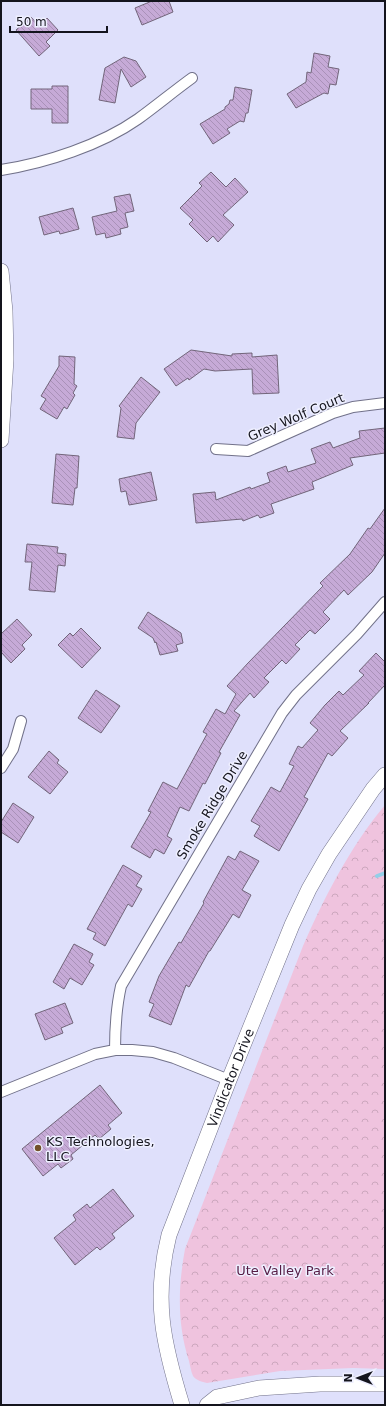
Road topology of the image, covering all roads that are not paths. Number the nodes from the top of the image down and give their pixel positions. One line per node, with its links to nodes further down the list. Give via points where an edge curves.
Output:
1 (192, 78): 2 (street, via 138,119 102,140 54,158)
2 (1, 170)
3 (1, 271): 5 (main road, via 6,359)
4 (385, 403): 6 (street, Grey Wolf Court, via 353,407 333,413 248,451)
5 (1, 440)
6 (216, 449)
7 (385, 602): 11 (street, Smoke Ridge Drive, via 282,713 121,986 116,1017)
8 (21, 721): 9 (street, via 14,749)
9 (1, 768)
10 (385, 775): 12 (main road, Vindicator Drive, via 329,854 309,889)
11 (115, 1050): 12 (street, via 153,1052); 13 (street, via 90,1057)
12 (229, 1080): 15 (main road, Vindicator Drive, via 169,1235 164,1257 160,1298 162,1326)
13 (1, 1092)
14 (385, 1384): 16 (main road, via 320,1384 259,1388 218,1397)
15 (182, 1405)
16 (206, 1405)

